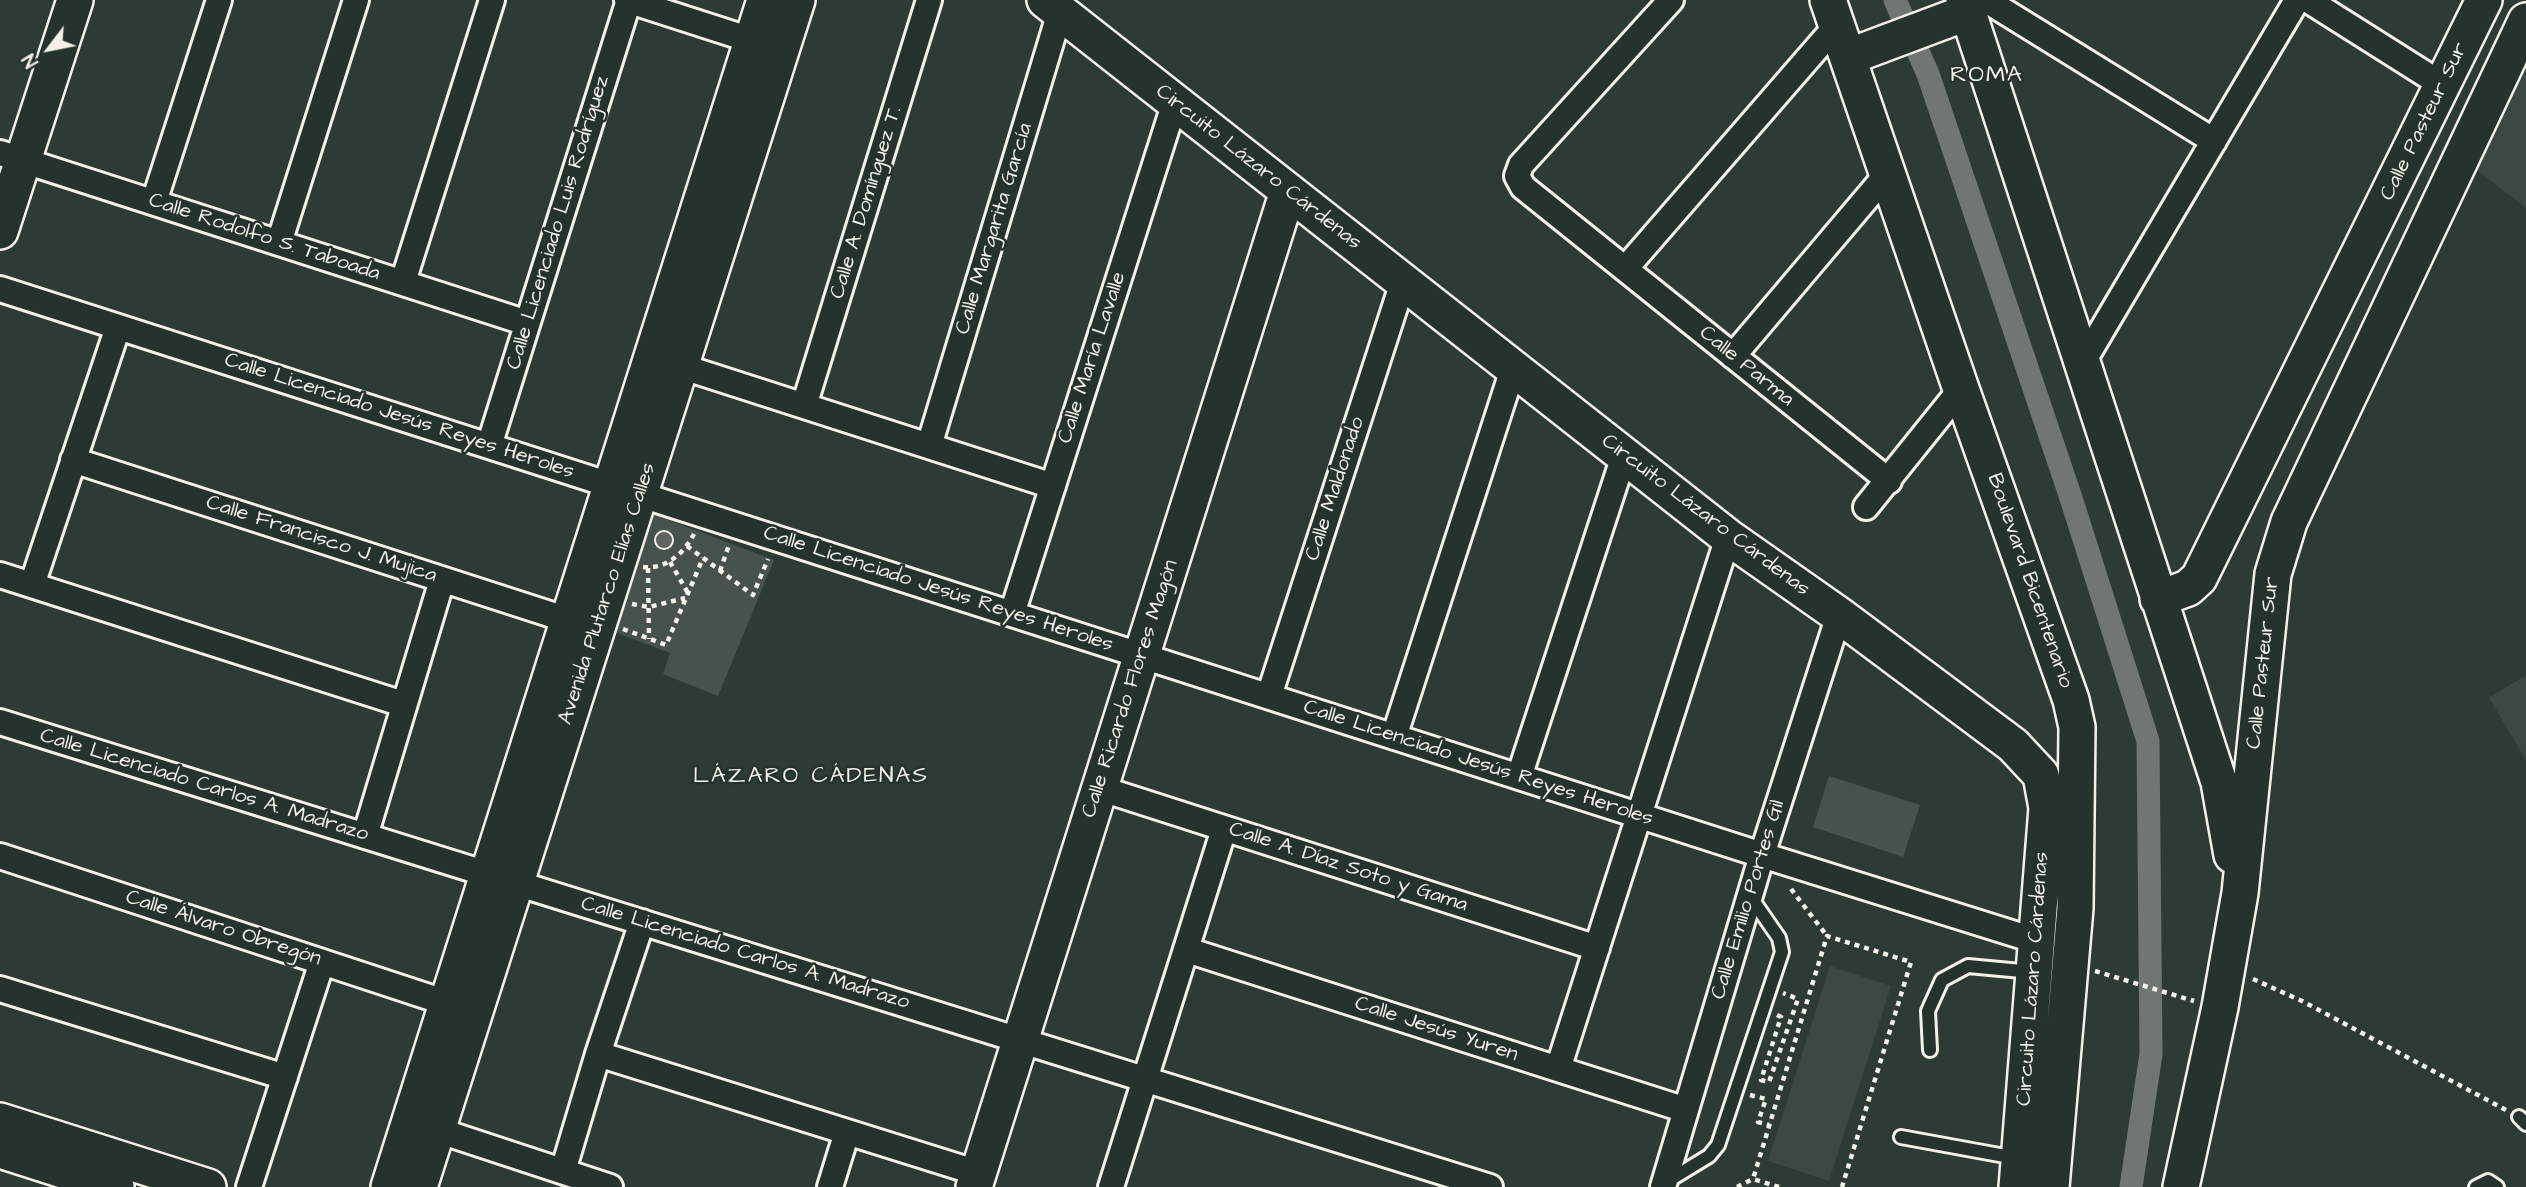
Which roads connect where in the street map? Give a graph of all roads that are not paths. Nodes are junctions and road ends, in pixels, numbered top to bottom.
1 (75, 0) edge
2 (219, 0) edge
3 (356, 0) edge
4 (492, 0) edge
5 (628, 0) edge
6 (765, 0) edge
7 (797, 0) edge
8 (929, 0) edge
9 (1671, 0) edge
10 (2297, 0) edge
11 (2308, 0) edge
12 (2484, 0) edge
13 (1973, 4) edge
14 (1052, 6) edge
15 (2526, 21) edge
16 (1838, 27) edge
17 (751, 40) junction
18 (2444, 86) junction
19 (1175, 102) junction
20 (2214, 141) junction
21 (11, 157) edge
22 (1888, 173) junction
23 (1288, 191) junction
24 (154, 202) junction
25 (0, 231) edge
26 (279, 243) junction
27 (1625, 269) junction
28 (403, 282) junction
29 (1403, 282) junction
30 (0, 289) edge
31 (527, 323) junction
32 (118, 327) junction
33 (1733, 356) junction
34 (2083, 362) junction
35 (680, 366) junction
36 (1513, 369) junction
37 (1961, 389) junction
38 (804, 406) junction
39 (489, 446) junction
40 (929, 446) junction
41 (1624, 456) junction
42 (74, 460) junction
43 (1889, 481) junction
44 (1053, 486) junction
45 (625, 490) junction
46 (1866, 507) dead end
47 (1728, 537) junction
48 (0, 575) edge
49 (442, 580) junction
50 (32, 585) junction
51 (2158, 599) junction
52 (591, 613) junction
53 (1012, 614) junction
54 (1839, 615) junction
55 (1141, 655) junction
56 (1269, 696) junction
57 (403, 705) junction
58 (0, 722) edge
59 (1394, 737) junction
60 (1519, 777) junction
61 (1099, 788) junction
62 (1639, 816) junction
63 (1224, 829) junction
64 (365, 836) junction
65 (1762, 855) junction
66 (0, 856) edge
67 (502, 878) junction
68 (2239, 893) junction
69 (1750, 896) junction
70 (642, 922) junction
71 (1597, 948) junction
72 (1187, 950) junction
73 (322, 962) junction
74 (2050, 969) junction
75 (0, 989) edge
76 (447, 1003) junction
77 (1020, 1040) junction
78 (1930, 1050) dead end
79 (598, 1054) junction
80 (1559, 1069) junction
81 (285, 1077) junction
82 (1146, 1080) junction
83 (1686, 1110) junction
84 (0, 1121) edge
85 (437, 1130) junction
86 (847, 1132) junction
87 (1901, 1137) dead end
88 (0, 1150) edge
89 (563, 1171) junction
90 (2018, 1173) edge
91 (976, 1180) edge
92 (1664, 1185) edge
93 (116, 1187) edge
94 (208, 1187) edge
95 (249, 1187) edge
96 (388, 1187) edge
97 (418, 1187) edge
98 (610, 1187) edge
99 (830, 1187) edge
100 (1111, 1187) edge
101 (1490, 1187) edge
102 (2051, 1187) edge
103 (2181, 1187) edge
104 (2476, 1187) edge
105 (2497, 1187) edge

1 - 21 street
2 - 24 street
3 - 26 street
4 - 28 street
5 - 17 street
5 - 31 street, Calle Licenciado Luis Rodríguez
6 - 17 street, Avenida Plutarco Elías Calles
7 - 35 street, Avenida Plutarco Elías Calles
8 - 38 street, Calle A. Domínguez T.
9 - 27 street, Calle Parma
10 - 20 street
11 - 18 street
12 - 18 street, Calle Pasteur Sur
13 - 16 street
13 - 20 street
13 - 34 street
14 - 19 street, Circuito Lázaro Cárdenas
14 - 40 street, Calle Margarita García
15 - 68 street, Calle Pasteur Sur
16 - 22 street, Boulevard Bicentenario
16 - 27 street
17 - 45 street, Avenida Plutarco Elías Calles
18 - 51 street, Calle Pasteur Sur
19 - 23 street, Circuito Lázaro Cárdenas
19 - 44 street, Calle María Lavalle
20 - 34 street
21 - 24 street, Calle Rodolfo S. Taboada
21 - 25 street
22 - 33 street
22 - 37 street, Boulevard Bicentenario
23 - 29 street, Circuito Lázaro Cárdenas
23 - 55 street, Calle Ricardo Flores Magón
24 - 26 street, Calle Rodolfo S. Taboada
26 - 28 street, Calle Rodolfo S. Taboada
27 - 33 street, Calle Parma
28 - 31 street, Calle Rodolfo S. Taboada
29 - 36 street, Circuito Lázaro Cárdenas
29 - 56 street, Calle Maldonado
30 - 32 street, Calle Licenciado Jesús Reyes Heroles
31 - 39 street, Calle Licenciado Luis Rodríguez
32 - 39 street, Calle Licenciado Jesús Reyes Heroles
32 - 42 street
33 - 43 street, Calle Parma
34 - 51 street
35 - 38 street
35 - 45 street, Avenida Plutarco Elías Calles
36 - 41 street, Circuito Lázaro Cárdenas
36 - 59 street
37 - 43 street
37 - 74 street, Boulevard Bicentenario
38 - 40 street
39 - 45 street, Calle Licenciado Jesús Reyes Heroles
40 - 44 street
41 - 47 street, Circuito Lázaro Cárdenas
41 - 60 street
42 - 49 street, Calle Francisco J. Mujica
42 - 50 street
43 - 46 street
44 - 53 street, Calle María Lavalle
45 - 52 street, Avenida Plutarco Elías Calles
45 - 52 street, Avenida Plutarco Elías Calles
45 - 53 street, Calle Licenciado Jesús Reyes Heroles
47 - 54 street, Circuito Lázaro Cárdenas
47 - 62 street
48 - 50 street
49 - 52 street, Calle Francisco J. Mujica
49 - 57 street
50 - 57 street
51 - 68 street
52 - 67 street, Avenida Plutarco Elías Calles
53 - 55 street, Calle Licenciado Jesús Reyes Heroles
54 - 65 street, Calle Emilio Portes Gil
54 - 74 street, Circuito Lázaro Cárdenas
55 - 56 street, Calle Licenciado Jesús Reyes Heroles
55 - 61 street, Calle Ricardo Flores Magón
56 - 59 street, Calle Licenciado Jesús Reyes Heroles
57 - 64 street
58 - 64 street, Calle Licenciado Carlos A. Madrazo
59 - 60 street, Calle Licenciado Jesús Reyes Heroles
60 - 62 street, Calle Licenciado Jesús Reyes Heroles
61 - 63 street, Calle A. Díaz Soto y Gama
61 - 77 street, Calle Ricardo Flores Magón
62 - 65 street, Calle Licenciado Jesús Reyes Heroles
62 - 71 street
63 - 71 street, Calle A. Díaz Soto y Gama
63 - 72 street
64 - 67 street, Calle Licenciado Carlos A. Madrazo
65 - 69 street, Calle Emilio Portes Gil
65 - 74 street, Calle Licenciado Jesús Reyes Heroles
66 - 73 street, Calle Álvaro Obregón
67 - 70 street, Calle Licenciado Carlos A. Madrazo
67 - 76 street, Avenida Plutarco Elías Calles
67 - 85 street, Avenida Plutarco Elías Calles
68 - 103 street, Calle Pasteur Sur
69 - 83 street, Calle Emilio Portes Gil
69 - 92 lane
70 - 77 street, Calle Licenciado Carlos A. Madrazo
70 - 79 street
71 - 80 street
72 - 80 street, Calle Jesús Yuren
72 - 82 street
73 - 76 street, Calle Álvaro Obregón
73 - 81 street
74 - 78 lane
74 - 90 street, Circuito Lázaro Cárdenas
74 - 102 street, Boulevard Bicentenario
75 - 81 street
76 - 96 street, Avenida Plutarco Elías Calles
77 - 82 street, Calle Licenciado Carlos A. Madrazo
77 - 91 street, Calle Ricardo Flores Magón
79 - 86 street
79 - 89 street
80 - 83 street, Calle Jesús Yuren
81 - 95 street
82 - 100 street
82 - 101 street, Calle Licenciado Carlos A. Madrazo
83 - 92 street, Calle Emilio Portes Gil
84 - 94 street
85 - 89 street
85 - 97 street, Avenida Plutarco Elías Calles
86 - 91 street
86 - 99 street
87 - 90 lane
88 - 93 street
89 - 98 street
104 - 105 lane

